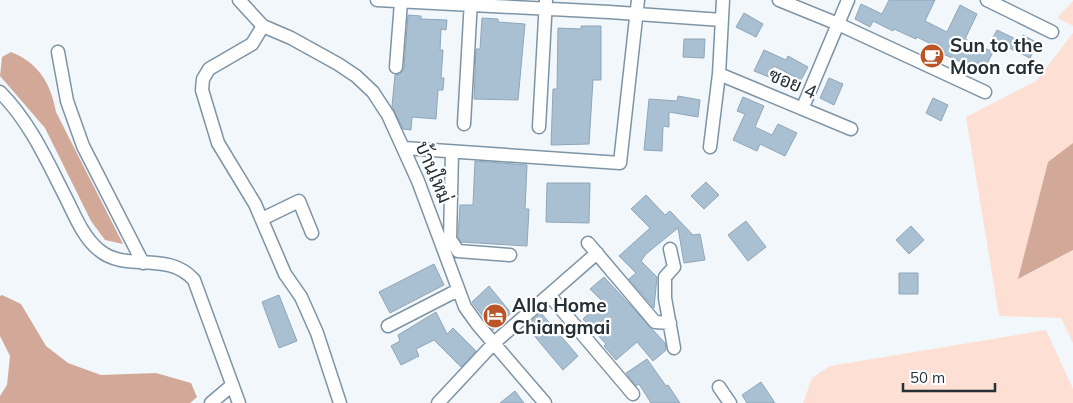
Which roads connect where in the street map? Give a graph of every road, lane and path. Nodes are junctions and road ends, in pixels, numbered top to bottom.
1 (239, 0) edge
2 (377, 0) edge
3 (638, 0) edge
4 (723, 0) edge
5 (779, 0) edge
6 (848, 0) edge
7 (987, 0) edge
8 (401, 2) junction
9 (471, 3) edge
10 (546, 4) edge
11 (637, 13) junction
12 (722, 20) junction
13 (838, 24) junction
14 (263, 26) junction
15 (1052, 32) dead end
16 (58, 52) dead end
17 (396, 67) dead end
18 (720, 74) junction
19 (0, 92) edge
20 (985, 92) dead end
21 (803, 107) junction
22 (464, 124) dead end
23 (539, 127) dead end
24 (851, 129) dead end
25 (710, 146) dead end
26 (404, 148) junction
27 (452, 152) junction
28 (262, 220) junction
29 (312, 233) dead end
30 (588, 243) dead end
31 (670, 249) dead end
32 (597, 254) junction
33 (510, 255) dead end
34 (143, 263) junction
35 (458, 290) junction
36 (550, 296) junction
37 (670, 323) junction
38 (388, 326) dead end
39 (494, 343) junction
40 (674, 348) dead end
41 (231, 386) junction
42 (719, 387) dead end
43 (633, 394) dead end
44 (211, 403) edge
45 (239, 403) edge
46 (340, 403) edge
47 (438, 403) edge
48 (545, 403) edge
49 (730, 403) edge

1 - 14 street, บ้านใหม่
2 - 8 street
3 - 11 street
4 - 12 street
5 - 13 street
6 - 13 street
7 - 15 street
8 - 9 street
8 - 17 street
9 - 10 street
9 - 22 street
10 - 11 street
10 - 23 street
11 - 12 street
11 - 27 street
12 - 18 street
13 - 20 street
13 - 21 street
14 - 26 street, บ้านใหม่
14 - 28 street
16 - 34 street
18 - 21 street, ซอย 4
18 - 25 street
19 - 34 street
21 - 24 street, ซอย 4
26 - 27 street
26 - 35 street, บ้านใหม่
27 - 33 street
28 - 29 street
28 - 46 street
30 - 32 street
31 - 37 street
32 - 36 street
32 - 37 street
34 - 41 street
35 - 38 street
35 - 39 street, บ้านใหม่
36 - 39 street
36 - 43 street
37 - 40 street
39 - 47 street
39 - 48 street, บ้านใหม่
41 - 44 street
41 - 45 street
42 - 49 street

